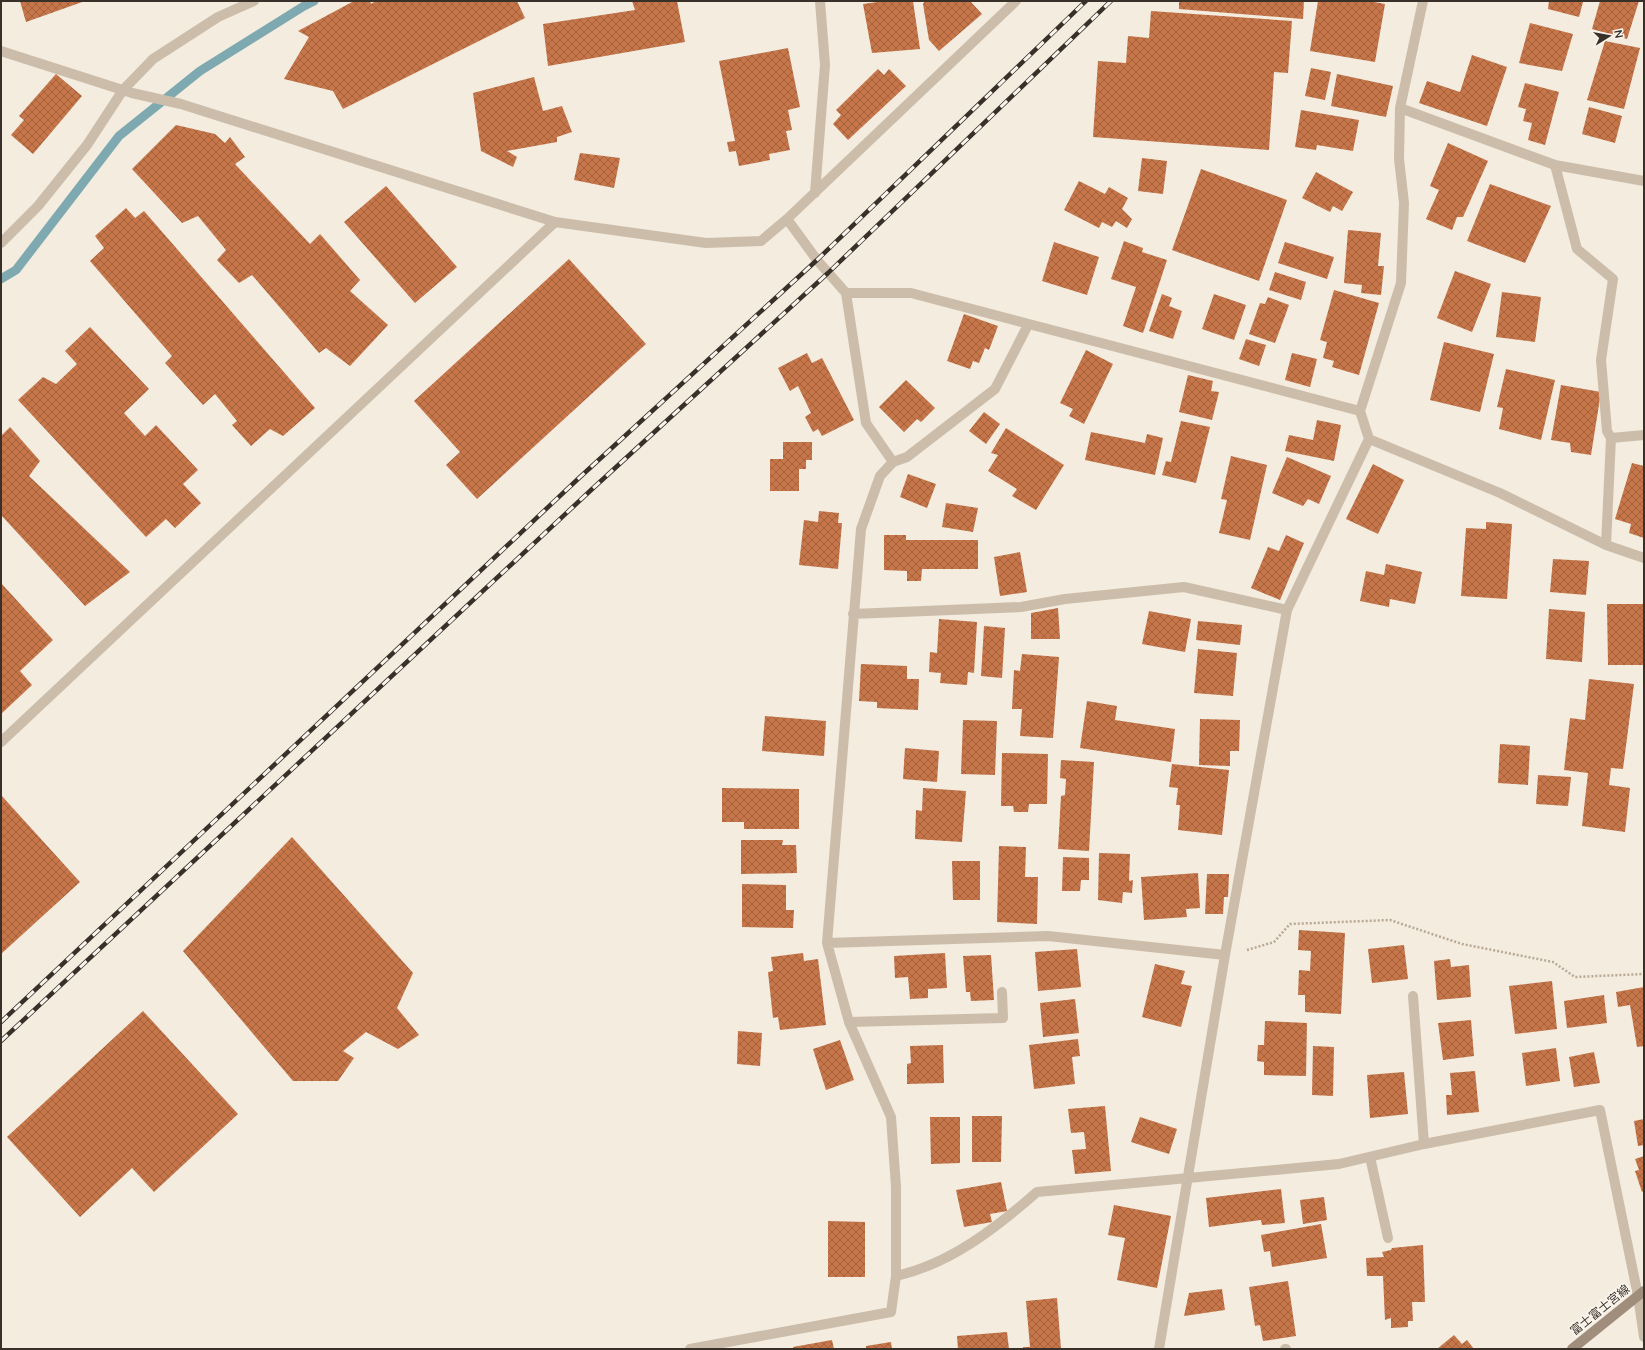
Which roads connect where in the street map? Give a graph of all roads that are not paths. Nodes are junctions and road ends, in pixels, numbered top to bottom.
1 (254, 1) edge
2 (820, 1) edge
3 (1016, 1) edge
4 (1423, 1) edge
5 (1, 51) edge
6 (127, 92) junction
7 (1400, 108) junction
8 (1555, 165) junction
9 (1644, 181) edge
10 (815, 193) junction
11 (787, 220) junction
12 (555, 222) junction
13 (1, 243) edge
14 (846, 293) junction
15 (1028, 325) junction
16 (1360, 411) junction
17 (1644, 435) edge
18 (1611, 438) junction
19 (1369, 439) junction
20 (892, 462) junction
21 (1606, 545) junction
22 (1644, 558) edge
23 (1287, 610) junction
24 (853, 614) junction
25 (1, 742) edge
26 (827, 943) junction
27 (1225, 956) junction
28 (1002, 992) dead end
29 (1413, 996) dead end
30 (849, 1022) junction
31 (1424, 1144) junction
32 (1370, 1156) junction
33 (1187, 1178) junction
34 (1388, 1238) dead end
35 (896, 1276) junction
36 (1641, 1293) edge
37 (1644, 1337) edge
38 (690, 1349) edge
39 (1159, 1349) edge
40 (1572, 1349) edge

1 - 6 street
2 - 10 street
3 - 10 street
4 - 7 street
5 - 6 street
6 - 12 street
6 - 13 street
7 - 8 street
7 - 16 street
8 - 9 street
8 - 18 street
10 - 11 street
11 - 12 street
11 - 14 street
12 - 25 street
14 - 15 street
14 - 20 street
15 - 16 street
15 - 20 street
16 - 19 street
17 - 18 street
18 - 21 street
19 - 21 street
19 - 23 street
20 - 24 street
21 - 22 street
23 - 24 street
23 - 27 street
24 - 26 street
26 - 27 street
26 - 30 street
27 - 33 street
28 - 30 street
29 - 31 street
30 - 35 street
31 - 32 street
31 - 36 street
32 - 33 street
32 - 34 street
33 - 35 street
33 - 39 street
35 - 38 street
36 - 37 street
36 - 40 main road, 富士富士宮線

